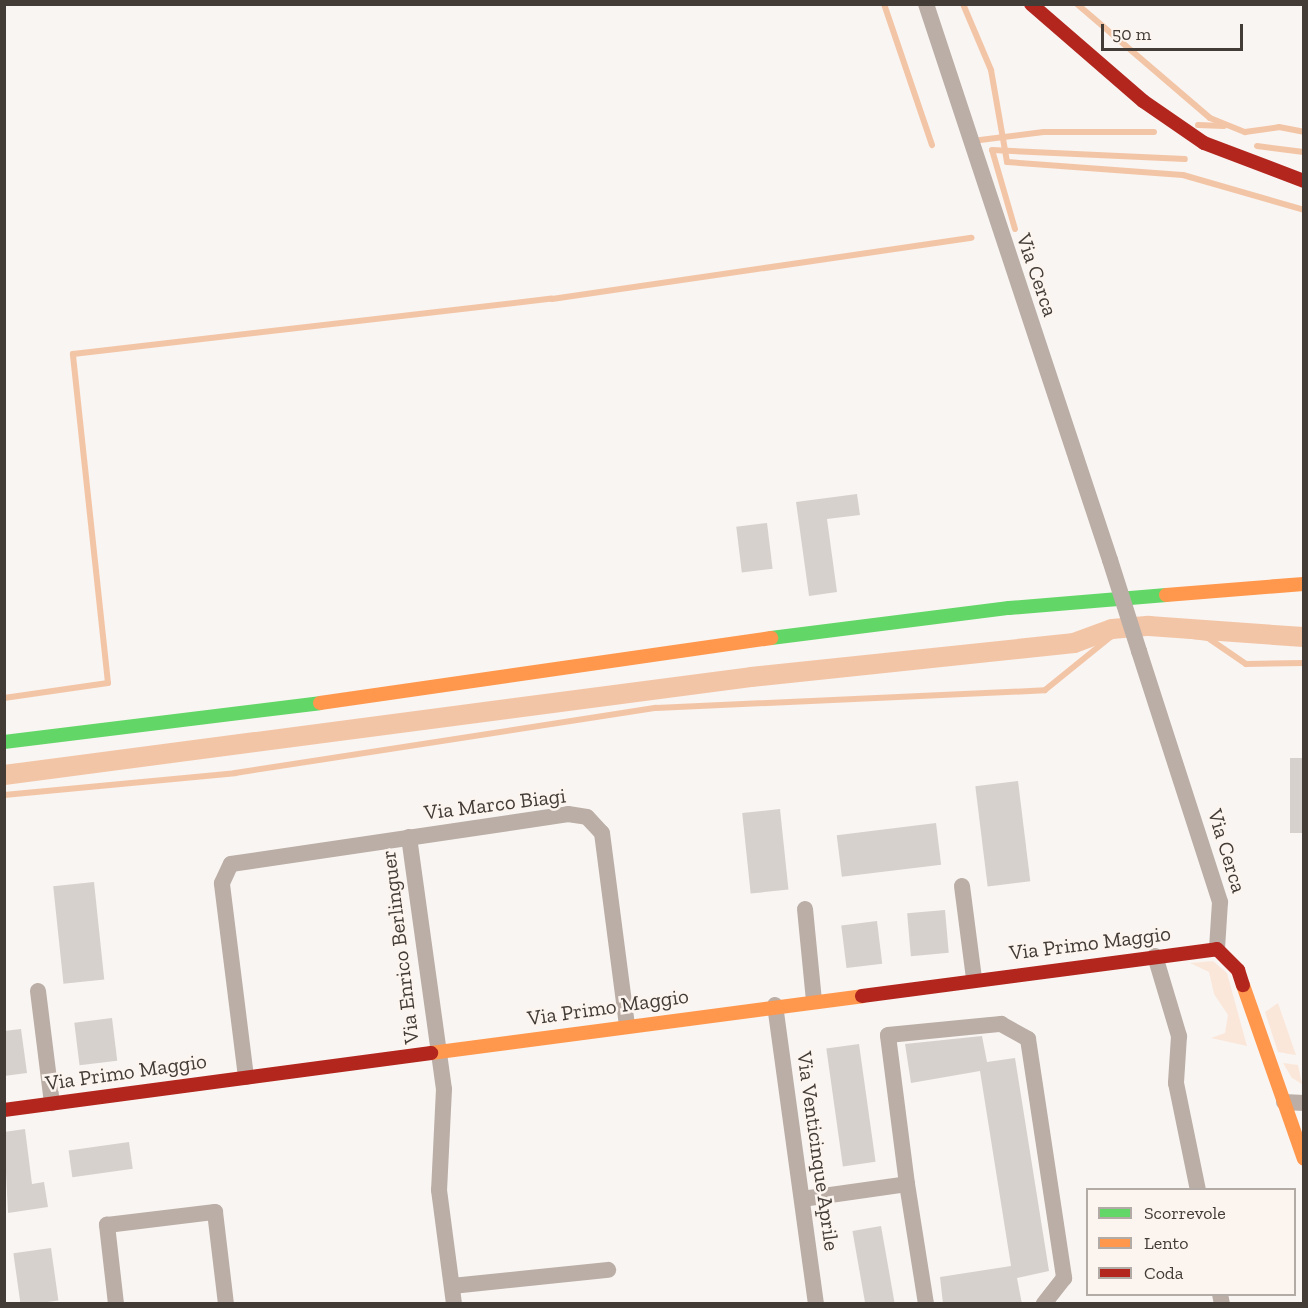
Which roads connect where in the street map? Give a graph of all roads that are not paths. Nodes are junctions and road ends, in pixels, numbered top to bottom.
1 (926, 4) edge
2 (1031, 4) edge
3 (1304, 181) edge
4 (1304, 584) edge
5 (4, 742) edge
6 (409, 837) junction
7 (962, 886) dead end
8 (806, 909) dead end
9 (1217, 949) junction
10 (1155, 956) junction
11 (974, 979) junction
12 (38, 991) dead end
13 (814, 1000) junction
14 (775, 1005) junction
15 (627, 1025) junction
16 (435, 1052) junction
17 (246, 1077) junction
18 (1284, 1102) junction
19 (52, 1103) junction
20 (1304, 1103) edge
21 (4, 1110) edge
22 (1304, 1159) edge
23 (907, 1184) junction
24 (1198, 1188) edge
25 (802, 1199) junction
26 (608, 1270) dead end
27 (452, 1286) junction
28 (116, 1304) edge
29 (226, 1304) edge
30 (454, 1304) edge
31 (816, 1304) edge
32 (926, 1304) edge
33 (1044, 1304) edge

1 - 9 street, Via Cerca, bridge
2 - 3 main road
4 - 5 main road
6 - 15 street, Via Marco Biagi
6 - 16 street, Via Enrico Berlinguer
6 - 17 street, Via Marco Biagi
7 - 11 street
8 - 13 street
9 - 10 main road, Via Primo Maggio
9 - 18 main road
10 - 11 main road, Via Primo Maggio
10 - 24 street
11 - 13 main road, Via Primo Maggio
12 - 19 street
13 - 14 main road, Via Primo Maggio
14 - 15 main road, Via Primo Maggio
14 - 25 street, Via Venticinque Aprile
15 - 16 main road, Via Primo Maggio
16 - 17 main road, Via Primo Maggio
16 - 27 street, Via Enrico Berlinguer
17 - 19 main road, Via Primo Maggio
18 - 20 street
18 - 22 main road
19 - 21 main road, Via Primo Maggio
23 - 25 street
23 - 32 street
23 - 33 street
25 - 31 street, Via Venticinque Aprile
26 - 27 street
27 - 30 street, Via Enrico Berlinguer
28 - 29 street

